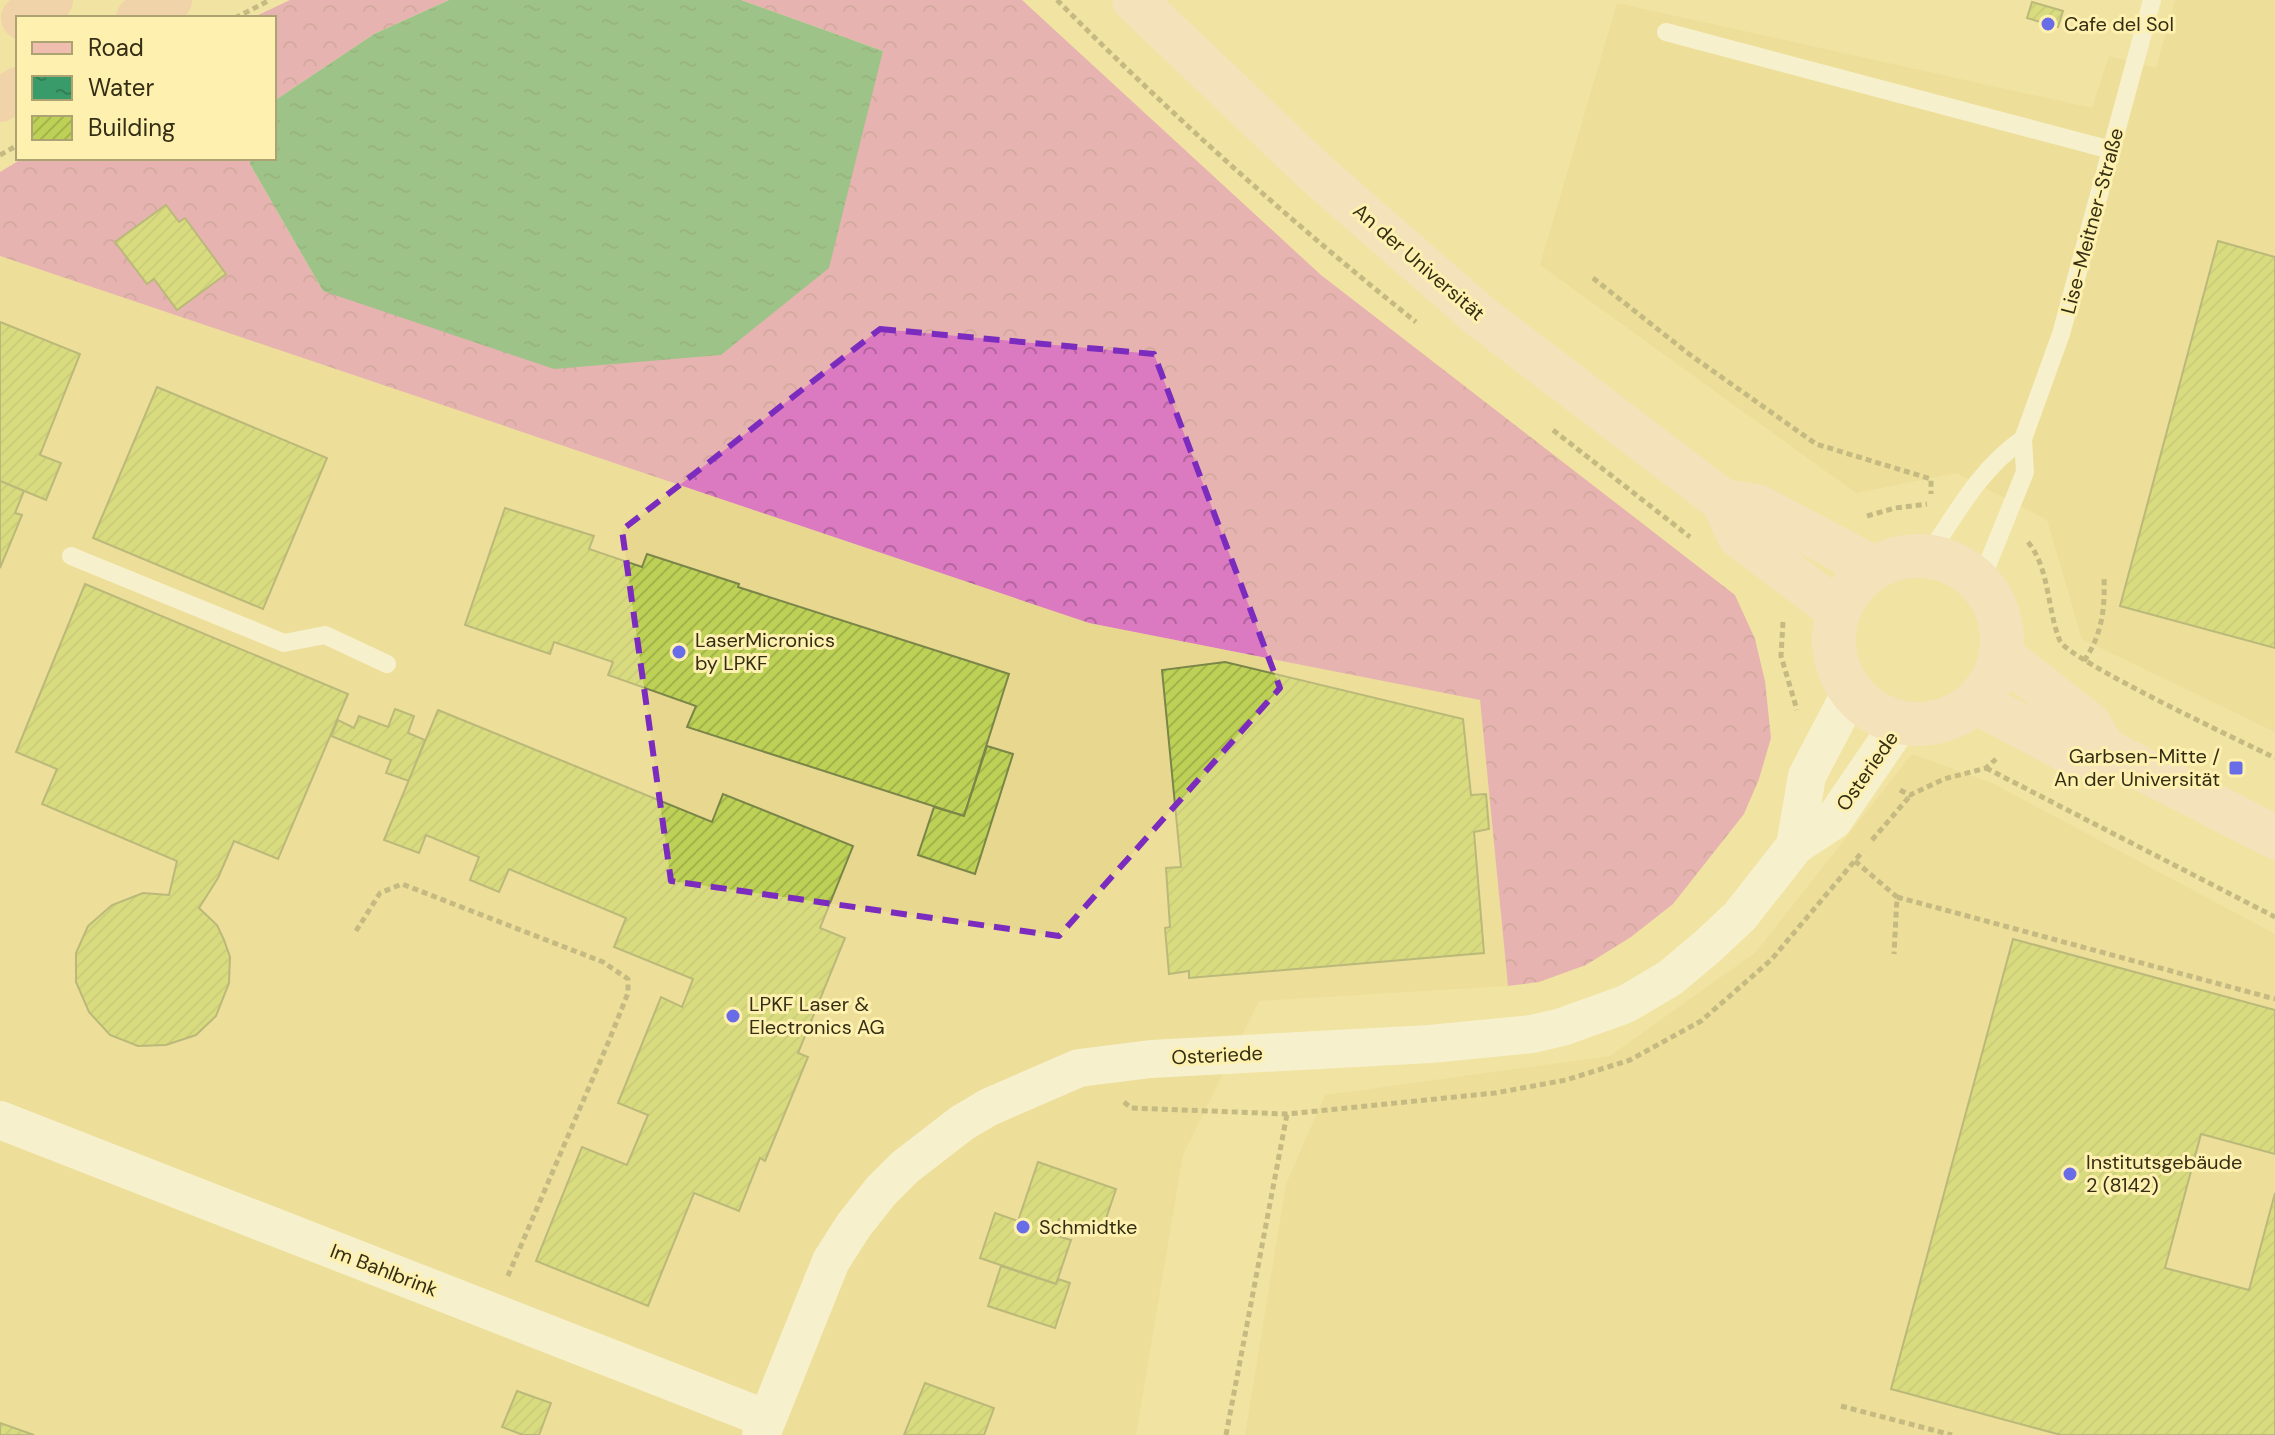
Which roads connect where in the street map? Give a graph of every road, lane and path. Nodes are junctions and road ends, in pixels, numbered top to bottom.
1 (51, 0) edge
2 (170, 0) edge
3 (270, 0) edge
4 (1134, 0) edge
5 (2152, 0) edge
6 (26, 16) edge
7 (142, 16) edge
8 (239, 16) edge
9 (1666, 32) dead end
10 (2111, 150) junction
11 (1593, 278) dead end
12 (2023, 439) junction
13 (1723, 501) junction
14 (1931, 503) dead end
15 (2030, 544) dead end
16 (1929, 554) junction
17 (71, 556) dead end
18 (1874, 568) junction
19 (2104, 575) dead end
20 (1980, 583) junction
21 (1839, 611) junction
22 (2001, 655) junction
23 (2084, 661) junction
24 (387, 664) dead end
25 (1851, 692) junction
26 (1976, 702) junction
27 (1900, 723) junction
28 (2105, 750) junction
29 (2275, 758) edge
30 (1865, 773) junction
31 (2275, 837) edge
32 (1795, 846) junction
33 (1855, 861) dead end
34 (1897, 897) junction
35 (2275, 917) edge
36 (356, 931) dead end
37 (1894, 954) dead end
38 (2275, 999) edge
39 (1079, 1068) junction
40 (1566, 1080) dead end
41 (1287, 1114) junction
42 (0, 1120) edge
43 (492, 1312) junction
44 (1841, 1406) dead end
45 (764, 1427) edge
46 (1226, 1435) edge
47 (1952, 1435) edge

1 - 6 main road
2 - 7 main road
3 - 8 path
4 - 13 street, An der Universität
5 - 10 lane, Lise-Meitner-Straße
9 - 10 lane
10 - 12 lane, Lise-Meitner-Straße
11 - 14 path
12 - 16 lane
12 - 20 lane
13 - 18 street, An der Universität
13 - 21 street, An der Universität
15 - 23 path
16 - 18 street
16 - 20 street
17 - 24 lane
18 - 21 street
19 - 23 path
20 - 22 street
21 - 25 street
22 - 26 street
22 - 28 street
23 - 29 path
25 - 27 street
25 - 32 street, Osteriede
26 - 27 street
26 - 28 street
27 - 30 street, Osteriede
28 - 31 street
30 - 32 street, Osteriede
30 - 35 path
32 - 39 street, Osteriede
33 - 34 path
34 - 37 path
34 - 38 path
36 - 43 path
39 - 41 path
39 - 45 street, Osteriede
40 - 41 path
41 - 46 path
42 - 43 street, Im Bahlbrink
43 - 45 street, Im Bahlbrink
44 - 47 path

